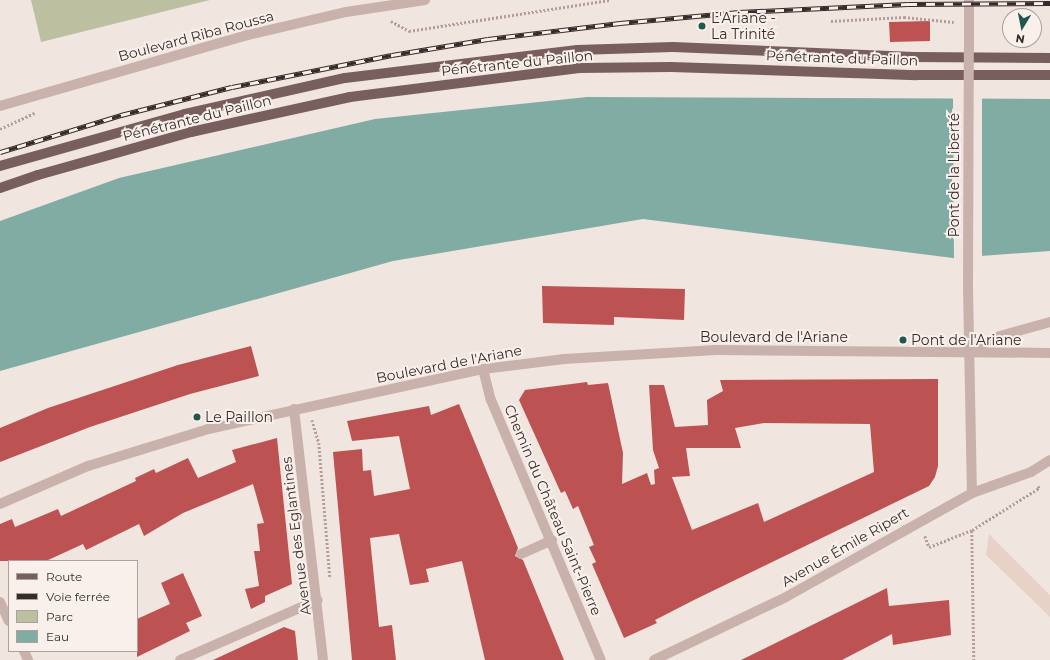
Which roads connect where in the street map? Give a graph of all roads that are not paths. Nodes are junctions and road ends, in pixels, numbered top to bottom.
1 (425, 0) edge
2 (969, 0) edge
3 (1050, 58) edge
4 (1050, 75) edge
5 (0, 106) edge
6 (0, 166) edge
7 (0, 188) edge
8 (1050, 322) edge
9 (969, 351) junction
10 (1050, 353) edge
11 (483, 369) junction
12 (294, 409) junction
13 (1050, 460) edge
14 (972, 493) junction
15 (0, 504) edge
16 (552, 540) junction
17 (521, 554) dead end
18 (318, 600) junction
19 (0, 602) edge
20 (8, 619) edge
21 (180, 660) edge
22 (323, 660) edge
23 (601, 660) edge
24 (654, 660) edge

1 - 5 street, Boulevard Riba Roussa
2 - 9 street, Pont de la Liberté, bridge
3 - 6 main road, Pénétrante du Paillon
4 - 7 main road, Pénétrante du Paillon
8 - 9 street, Boulevard de l'Ariane
9 - 10 street, Boulevard de l'Ariane
9 - 11 street, Boulevard de l'Ariane
9 - 14 street, Pont de la Liberté
11 - 12 street, Boulevard de l'Ariane
11 - 16 street, Chemin du Château Saint-Pierre
12 - 15 street, Boulevard de l'Ariane
12 - 18 street, Avenue des Eglantines
13 - 14 street, Avenue Émile Ripert
14 - 24 street, Avenue Émile Ripert
16 - 17 street
16 - 23 street, Chemin du Château Saint-Pierre
18 - 21 street
18 - 22 street, Avenue des Eglantines
19 - 20 street

